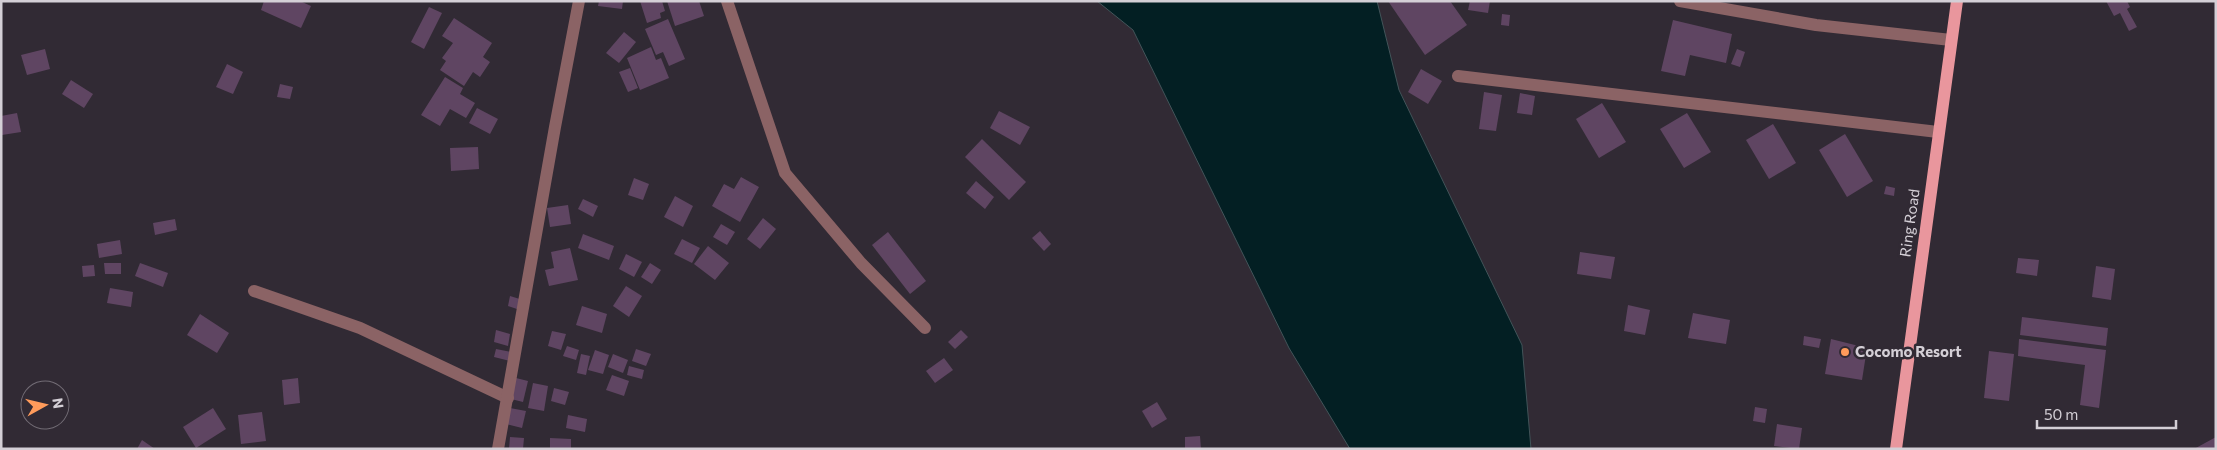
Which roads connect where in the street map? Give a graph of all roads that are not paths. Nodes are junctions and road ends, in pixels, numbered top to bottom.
1 (579, 1) edge
2 (727, 1) edge
3 (1680, 1) edge
4 (1957, 1) edge
5 (1951, 40) junction
6 (1458, 76) dead end
7 (1938, 132) junction
8 (254, 291) dead end
9 (925, 328) dead end
10 (508, 398) junction
11 (498, 449) edge
12 (1896, 449) edge

1 - 10 street
2 - 9 street
3 - 5 street
4 - 5 main road, Ring Road
5 - 7 main road, Ring Road
6 - 7 street
7 - 12 main road, Ring Road
8 - 10 street
10 - 11 street

